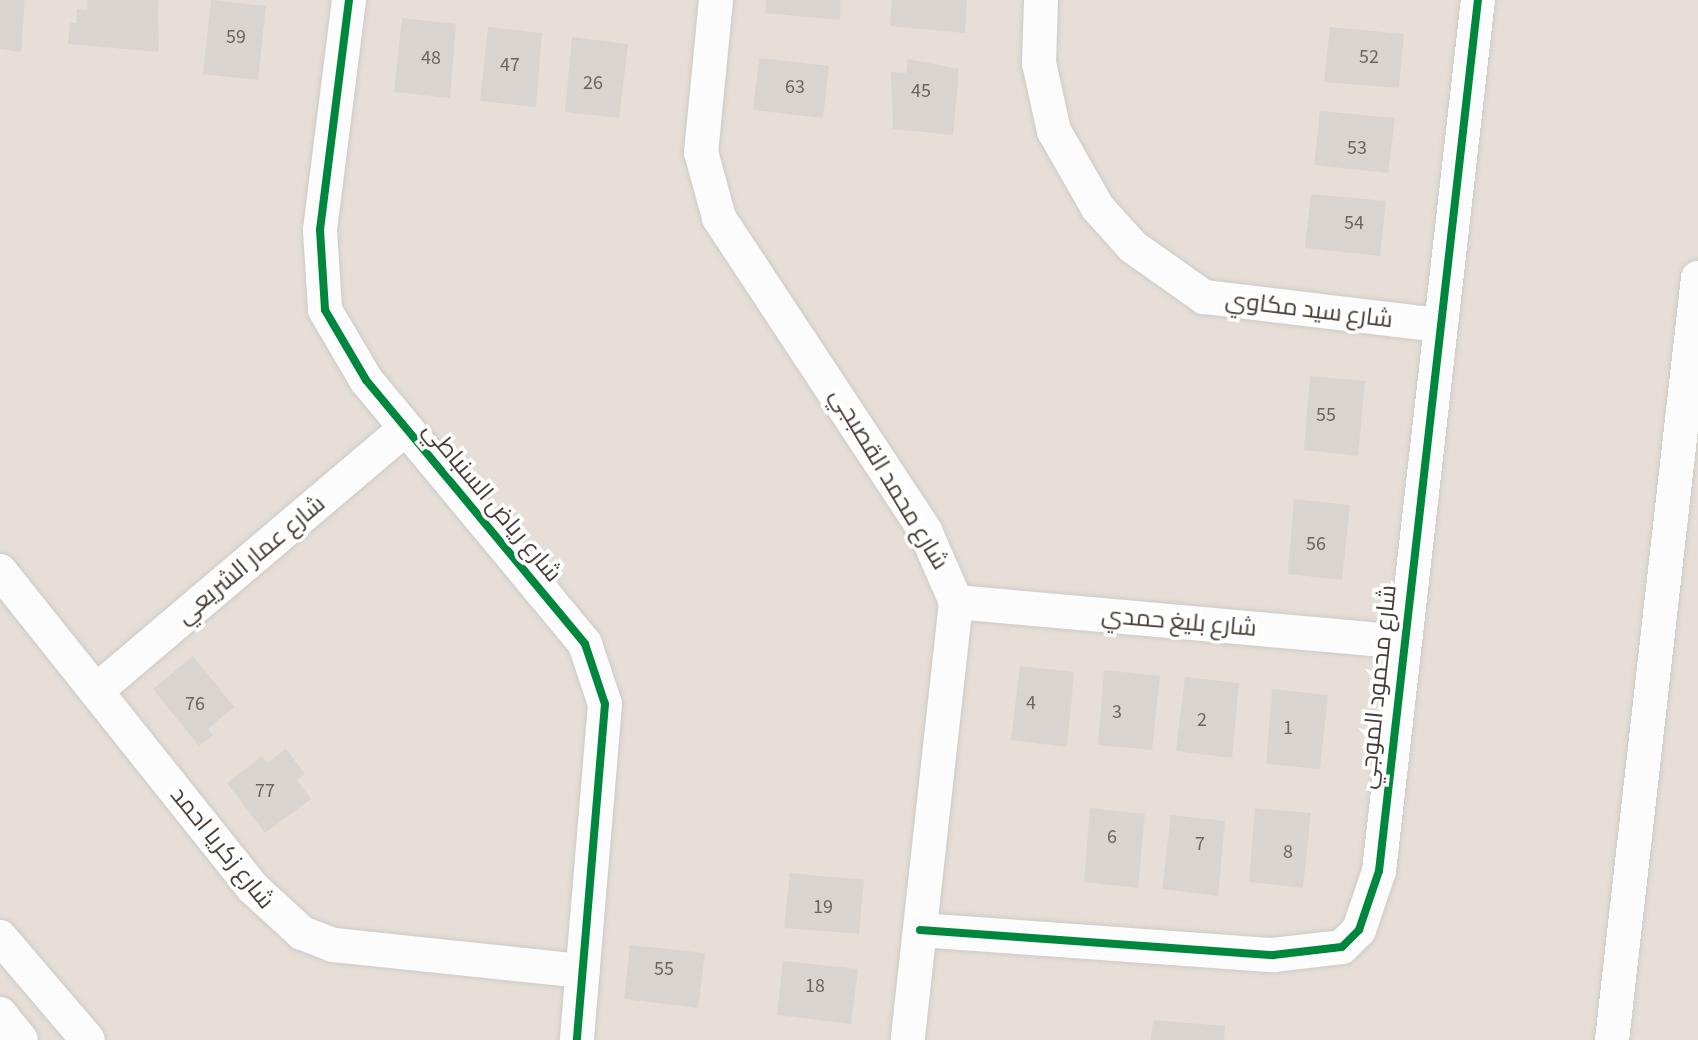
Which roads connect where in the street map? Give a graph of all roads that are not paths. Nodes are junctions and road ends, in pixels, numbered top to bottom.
1 (349, 0) edge
2 (716, 0) edge
3 (1041, 0) edge
4 (1478, 0) edge
5 (1698, 278) edge
6 (1439, 325) junction
7 (405, 429) junction
8 (0, 571) edge
9 (956, 602) junction
10 (1403, 642) junction
11 (96, 691) junction
12 (920, 930) junction
13 (0, 937) edge
14 (583, 971) junction
15 (0, 1014) edge
16 (21, 1040) edge
17 (88, 1040) edge
18 (577, 1040) edge
19 (908, 1040) edge
20 (1612, 1040) edge

1 - 7 street, شارع رياض السنباطي
2 - 9 street, شارع محمد القصبجي
3 - 6 street, شارع سيد مكاوي
4 - 6 street, شارع محمود الموجي
5 - 20 street
6 - 10 street, شارع محمود الموجي
7 - 11 street, شارع عمار الشريعي
7 - 14 street, شارع رياض السنباطي
8 - 11 street, شارع زكريا احمد
9 - 10 street, شارع بليغ حمدي
9 - 12 street, شارع محمد القصبجي
10 - 12 street, شارع محمود الموجي
11 - 14 street, شارع زكريا احمد
12 - 19 street, شارع محمد القصبجي
13 - 17 street
14 - 18 street, شارع رياض السنباطي
15 - 16 street

